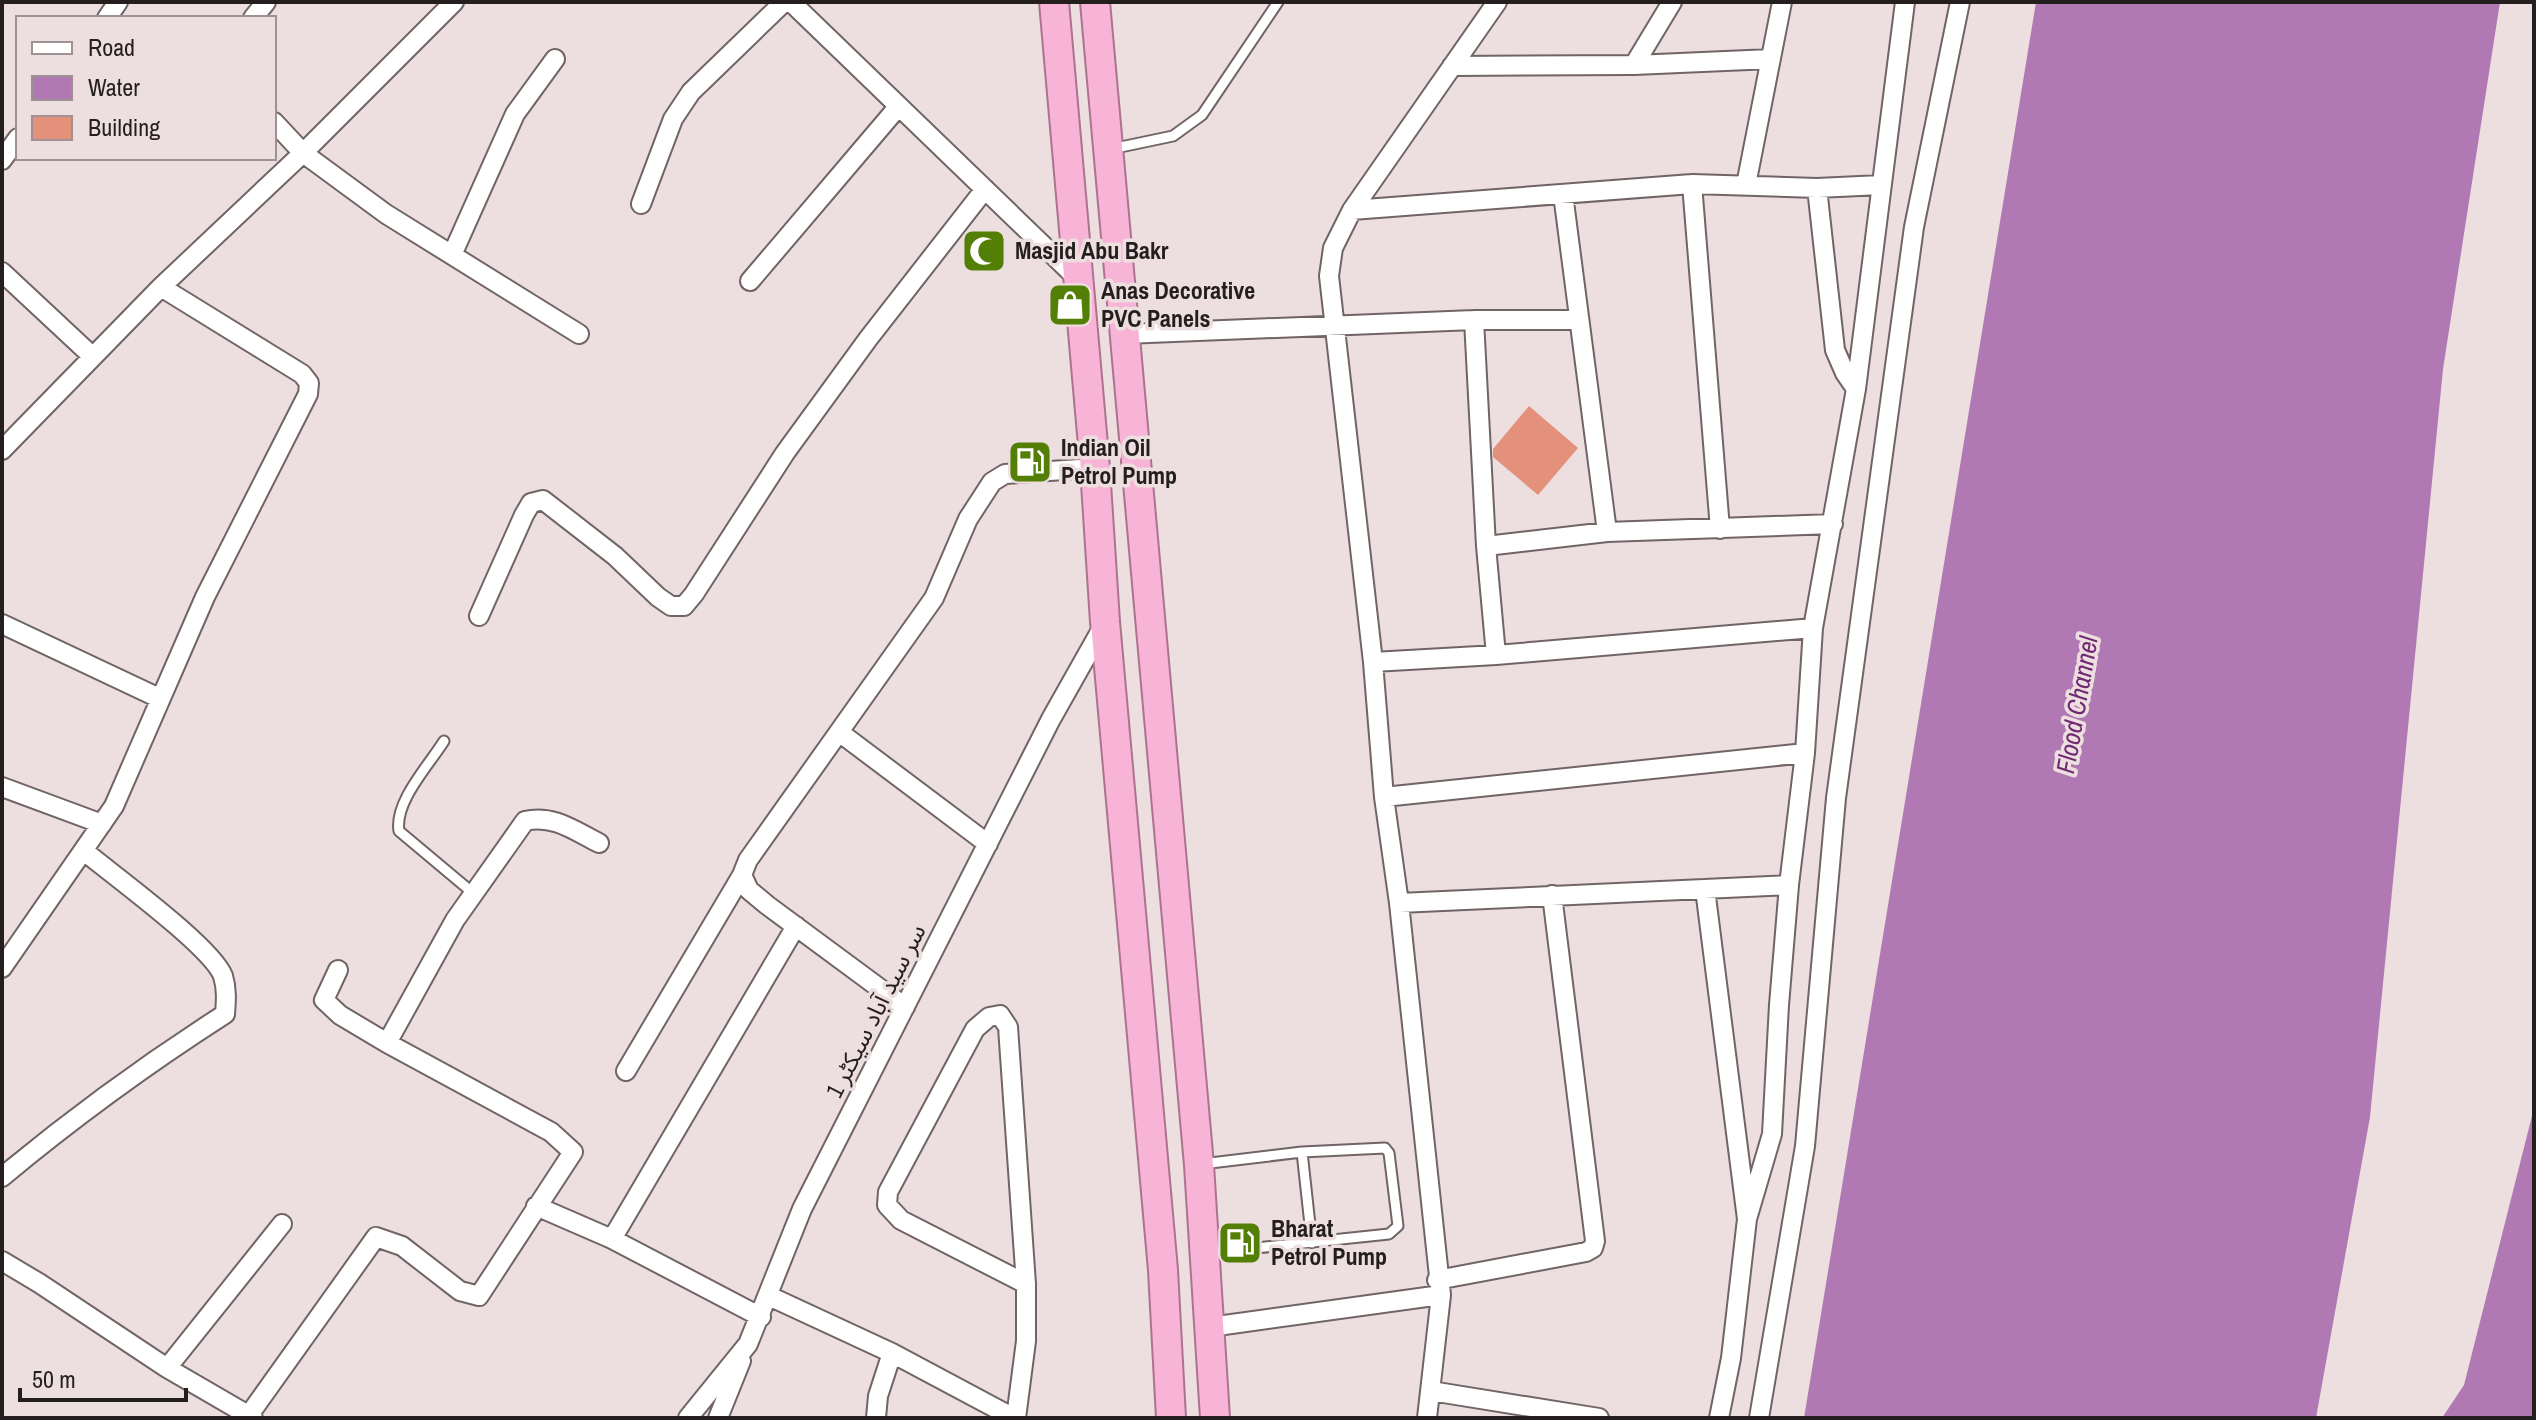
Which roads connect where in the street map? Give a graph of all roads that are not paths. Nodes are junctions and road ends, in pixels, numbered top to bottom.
1 (454, 2) edge
2 (784, 2) edge
3 (791, 2) edge
4 (1054, 2) edge
5 (1095, 2) edge
6 (1278, 2) edge
7 (1497, 2) edge
8 (1672, 2) edge
9 (1782, 2) edge
10 (1905, 2) edge
11 (1960, 2) edge
12 (555, 59) dead end
13 (1771, 59) junction
14 (1634, 65) junction
15 (1452, 66) junction
16 (898, 107) junction
17 (276, 124) edge
18 (16, 141) edge
19 (1108, 150) junction
20 (303, 153) junction
21 (2, 160) edge
22 (1692, 184) junction
23 (1746, 185) junction
24 (1881, 185) junction
25 (1817, 188) junction
26 (985, 189) junction
27 (1563, 194) junction
28 (641, 204) dead end
29 (1352, 210) junction
30 (452, 255) junction
31 (2, 272) edge
32 (1079, 280) junction
33 (750, 281) dead end
34 (161, 287) junction
35 (1474, 320) junction
36 (1579, 320) junction
37 (1334, 325) junction
38 (579, 334) dead end
39 (1125, 334) junction
40 (92, 356) junction
41 (1856, 389) junction
42 (2, 450) edge
43 (1095, 468) junction
44 (1833, 524) junction
45 (1720, 529) junction
46 (1607, 532) junction
47 (1486, 546) junction
48 (479, 616) dead end
49 (1105, 622) junction
50 (2, 624) edge
51 (1813, 628) junction
52 (1496, 655) junction
53 (1373, 662) junction
54 (159, 698) junction
55 (839, 732) junction
56 (444, 741) dead end
57 (1805, 753) junction
58 (2, 787) edge
59 (1384, 797) junction
60 (102, 824) junction
61 (599, 843) dead end
62 (988, 844) junction
63 (84, 851) junction
64 (742, 875) junction
65 (1789, 885) junction
66 (1705, 889) junction
67 (473, 893) junction
68 (1552, 895) junction
69 (1399, 903) junction
70 (796, 926) junction
71 (2, 968) edge
72 (338, 970) dead end
73 (905, 1007) junction
74 (387, 1043) junction
75 (626, 1071) dead end
76 (1302, 1152) junction
77 (1199, 1165) junction
78 (2, 1177) edge
79 (536, 1206) junction
80 (1747, 1219) junction
81 (282, 1224) dead end
82 (612, 1239) junction
83 (1312, 1243) junction
84 (1205, 1254) junction
85 (2, 1261) edge
86 (1026, 1284) junction
87 (1439, 1288) junction
88 (769, 1296) junction
89 (761, 1317) junction
90 (1210, 1327) junction
91 (748, 1344) junction
92 (892, 1353) junction
93 (167, 1368) junction
94 (1431, 1391) junction
95 (878, 1396) junction
96 (1169, 1411) edge
97 (1216, 1411) edge
98 (251, 1417) edge
99 (688, 1418) edge
100 (718, 1418) edge
101 (866, 1418) edge
102 (876, 1418) edge
103 (1015, 1418) edge
104 (1427, 1418) edge
105 (1599, 1418) edge
106 (1719, 1418) edge
107 (1759, 1418) edge

1 - 20 street
2 - 28 street
3 - 16 street
4 - 32 highway
5 - 19 highway
6 - 19 lane
7 - 15 street
8 - 14 street
9 - 13 street
10 - 24 street
11 - 107 street
12 - 30 street
13 - 14 street
13 - 23 street
14 - 15 street
15 - 29 street
16 - 26 street
16 - 33 street
17 - 20 street
18 - 21 street
19 - 39 highway
20 - 30 street
20 - 34 street
22 - 23 street
22 - 27 street
22 - 45 street
23 - 25 street
24 - 25 street
24 - 41 street
25 - 41 street
26 - 32 street
26 - 48 street
27 - 29 street
27 - 36 street
29 - 37 street
30 - 38 street
31 - 40 street
32 - 43 highway
34 - 40 street
34 - 54 street
35 - 36 street
35 - 37 street
35 - 47 street
36 - 46 street
37 - 39 street
37 - 53 street
39 - 77 highway
40 - 42 street
41 - 44 street
43 - 49 highway
43 - 55 street
44 - 45 street
44 - 51 street
45 - 46 street
46 - 47 street
47 - 52 street
49 - 62 street, سر سید آباد سیکٹر 1
49 - 96 highway
50 - 54 street
51 - 52 street
51 - 57 street
52 - 53 street
53 - 59 street
54 - 60 street
55 - 62 street
55 - 64 street
56 - 67 lane
57 - 59 street
57 - 65 street
58 - 60 street
59 - 69 street
60 - 63 street
61 - 67 street
62 - 73 street, سر سید آباد سیکٹر 1
63 - 71 street
63 - 78 street
64 - 70 street
64 - 75 street
65 - 66 street
65 - 80 street
66 - 68 street
66 - 80 street
67 - 74 street
68 - 69 street
68 - 87 street
69 - 87 street
70 - 73 street
70 - 82 street
72 - 74 street
73 - 88 street, سر سید آباد سیکٹر 1
74 - 79 street
76 - 77 lane
76 - 83 lane
76 - 83 lane
77 - 84 highway
79 - 82 street
79 - 98 street
80 - 106 street
81 - 93 street
82 - 89 street
83 - 84 lane
84 - 90 highway
85 - 93 street
86 - 86 street
86 - 103 street
87 - 90 street
87 - 94 street
88 - 89 street, سر سید آباد سیکٹر 1
88 - 92 street
89 - 91 street, سر سید آباد سیکٹر 1
90 - 97 highway
91 - 99 street, سر سید آباد سیکٹر 1
91 - 100 street
92 - 95 street
92 - 103 street
93 - 98 street
94 - 104 street
94 - 105 street
95 - 101 street
95 - 102 street

